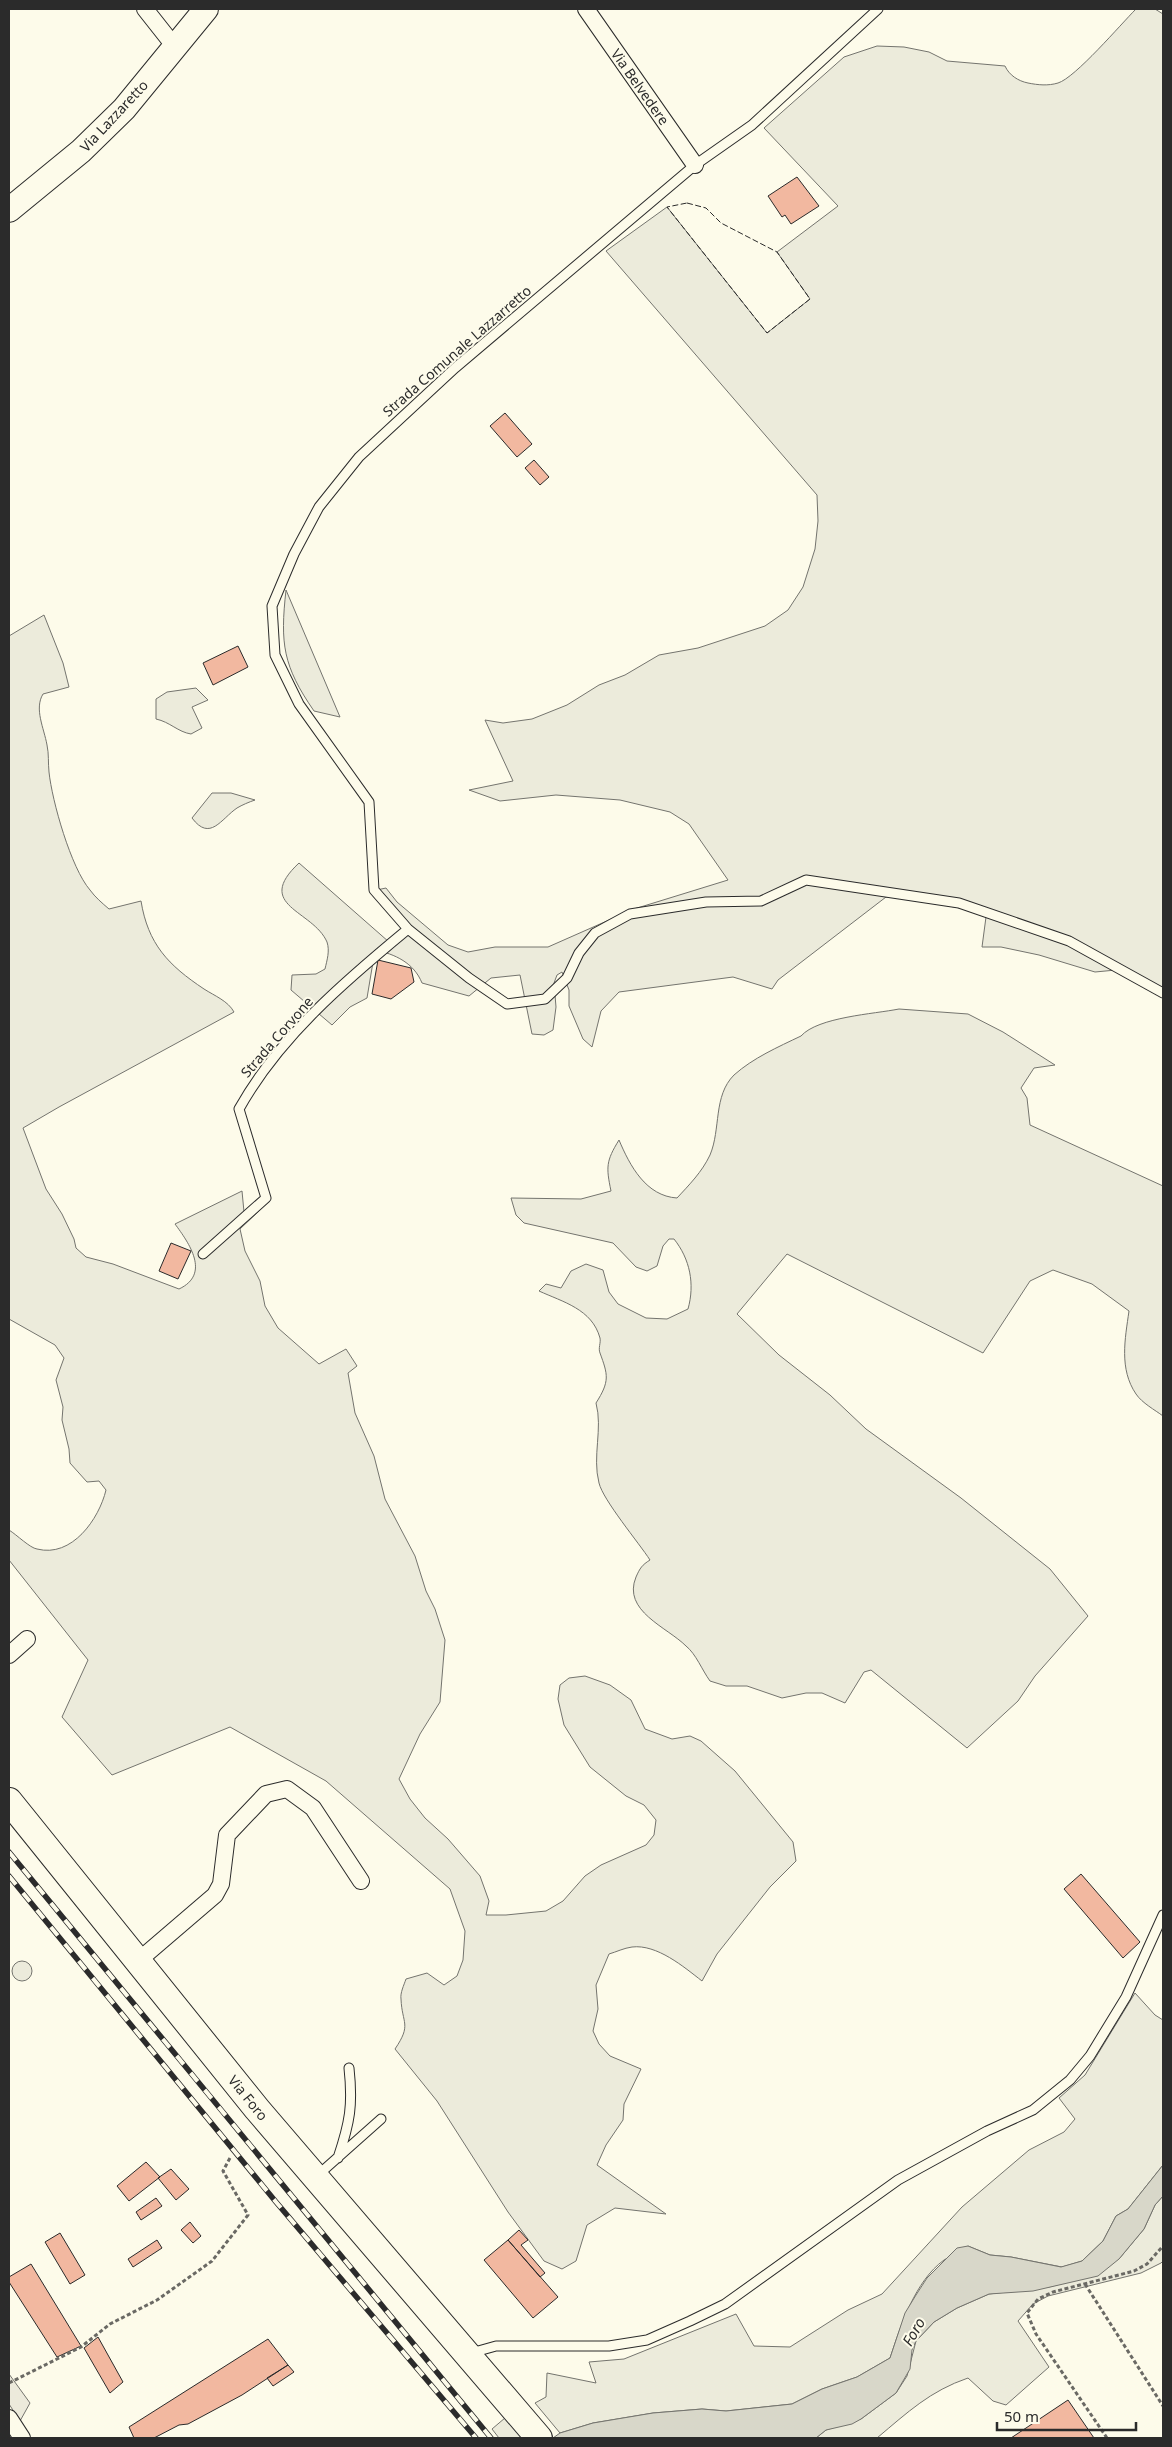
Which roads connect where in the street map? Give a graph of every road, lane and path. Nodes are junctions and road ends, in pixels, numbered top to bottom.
1 (145, 9) edge
2 (206, 9) edge
3 (586, 9) edge
4 (878, 9) edge
5 (175, 47) junction
6 (695, 165) junction
7 (9, 210) edge
8 (408, 929) junction
9 (1163, 993) edge
10 (202, 1254) dead end
11 (27, 1639) dead end
12 (9, 1655) edge
13 (9, 1801) edge
14 (361, 1881) dead end
15 (1163, 1915) edge
16 (138, 1961) junction
17 (349, 2068) dead end
18 (381, 2119) dead end
19 (232, 2156) dead end
20 (338, 2158) junction
21 (316, 2177) junction
22 (1163, 2246) edge
23 (1085, 2284) junction
24 (466, 2354) junction
25 (9, 2383) edge
26 (1163, 2406) edge
27 (9, 2418) edge
28 (22, 2438) edge
29 (539, 2438) edge
30 (1107, 2438) edge

1 - 5 street
2 - 5 street, Via Lazzaretto
3 - 6 street, Via Belvedere
4 - 6 lane, Strada Comunale Lazzarretto
5 - 7 street, Via Lazzaretto
6 - 8 lane, Strada Comunale Lazzarretto
8 - 9 lane
8 - 10 lane, Strada Corvone
11 - 12 street
13 - 16 main road, Via Foro
14 - 16 street
15 - 24 lane
16 - 21 main road, Via Foro
17 - 20 lane
18 - 20 lane
19 - 25 path
20 - 21 lane
21 - 24 main road, Via Foro
22 - 23 path
23 - 26 path
23 - 30 path
24 - 29 main road, Via Foro
27 - 28 street

